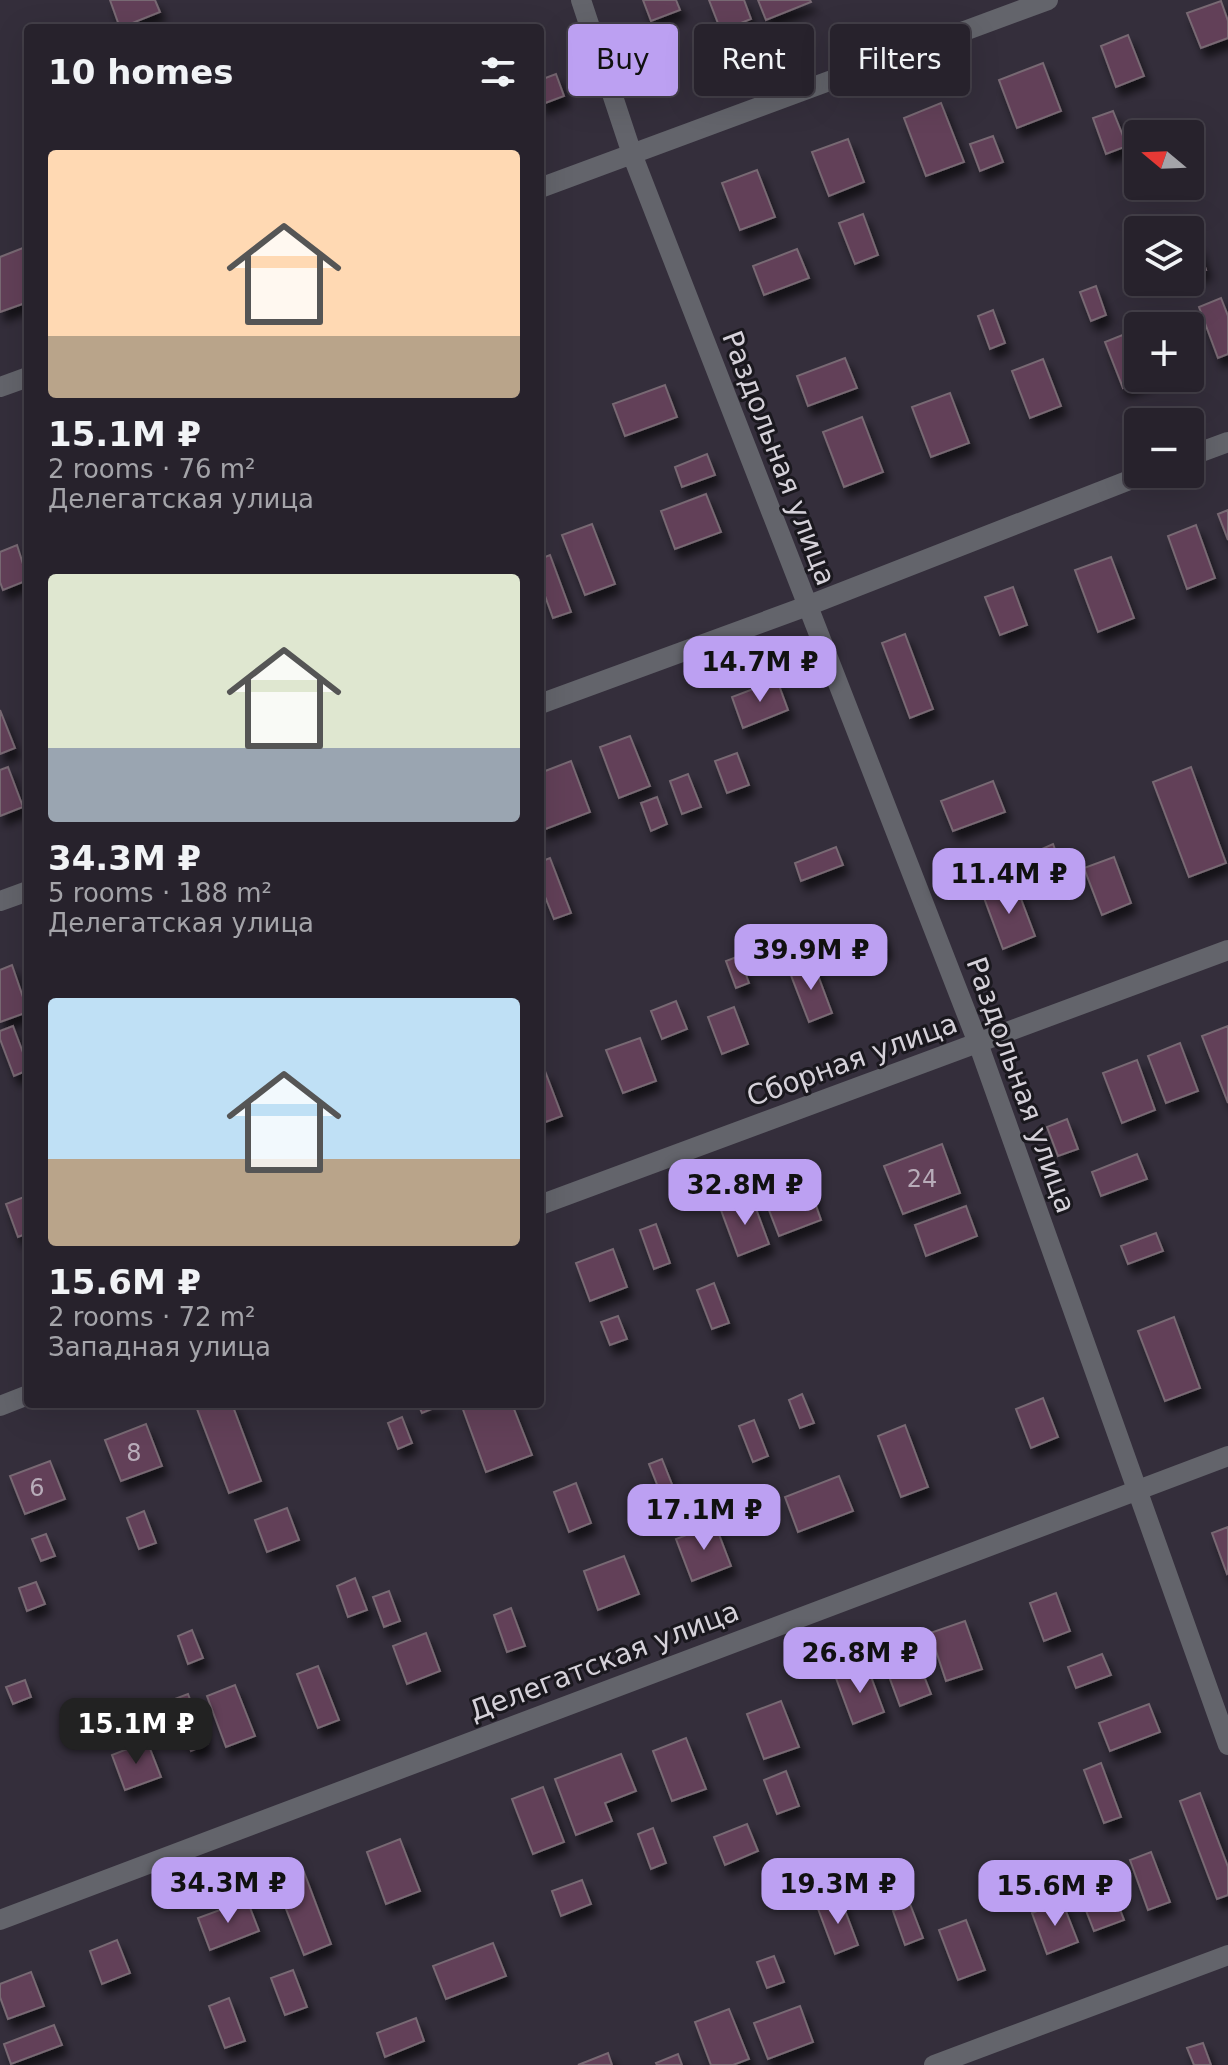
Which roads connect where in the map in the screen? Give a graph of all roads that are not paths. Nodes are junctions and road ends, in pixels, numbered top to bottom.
1 (581, 0) edge
2 (1048, 0) edge
3 (632, 154) junction
4 (544, 187) edge
5 (24, 378) edge
6 (0, 387) edge
7 (1228, 442) edge
8 (1204, 451) edge
9 (1124, 482) edge
10 (807, 606) junction
11 (544, 703) edge
12 (24, 892) edge
13 (0, 901) edge
14 (1228, 950) edge
15 (978, 1043) junction
16 (544, 1204) edge
17 (24, 1397) edge
18 (0, 1406) edge
19 (1228, 1456) edge
20 (1135, 1489) junction
21 (1228, 1745) edge
22 (0, 1920) edge
23 (1228, 1955) edge
24 (934, 2065) edge

1 - 3 street, Раздольная улица
2 - 3 street
3 - 4 street
3 - 10 street, Раздольная улица
5 - 6 street
7 - 8 street
9 - 10 street
10 - 11 street
10 - 15 street, Раздольная улица
12 - 13 street
14 - 15 street, Сборная улица
15 - 16 street, Сборная улица
15 - 20 street, Раздольная улица
17 - 18 street
19 - 20 street, Делегатская улица
20 - 21 street, Раздольная улица
20 - 22 street, Делегатская улица
23 - 24 street

